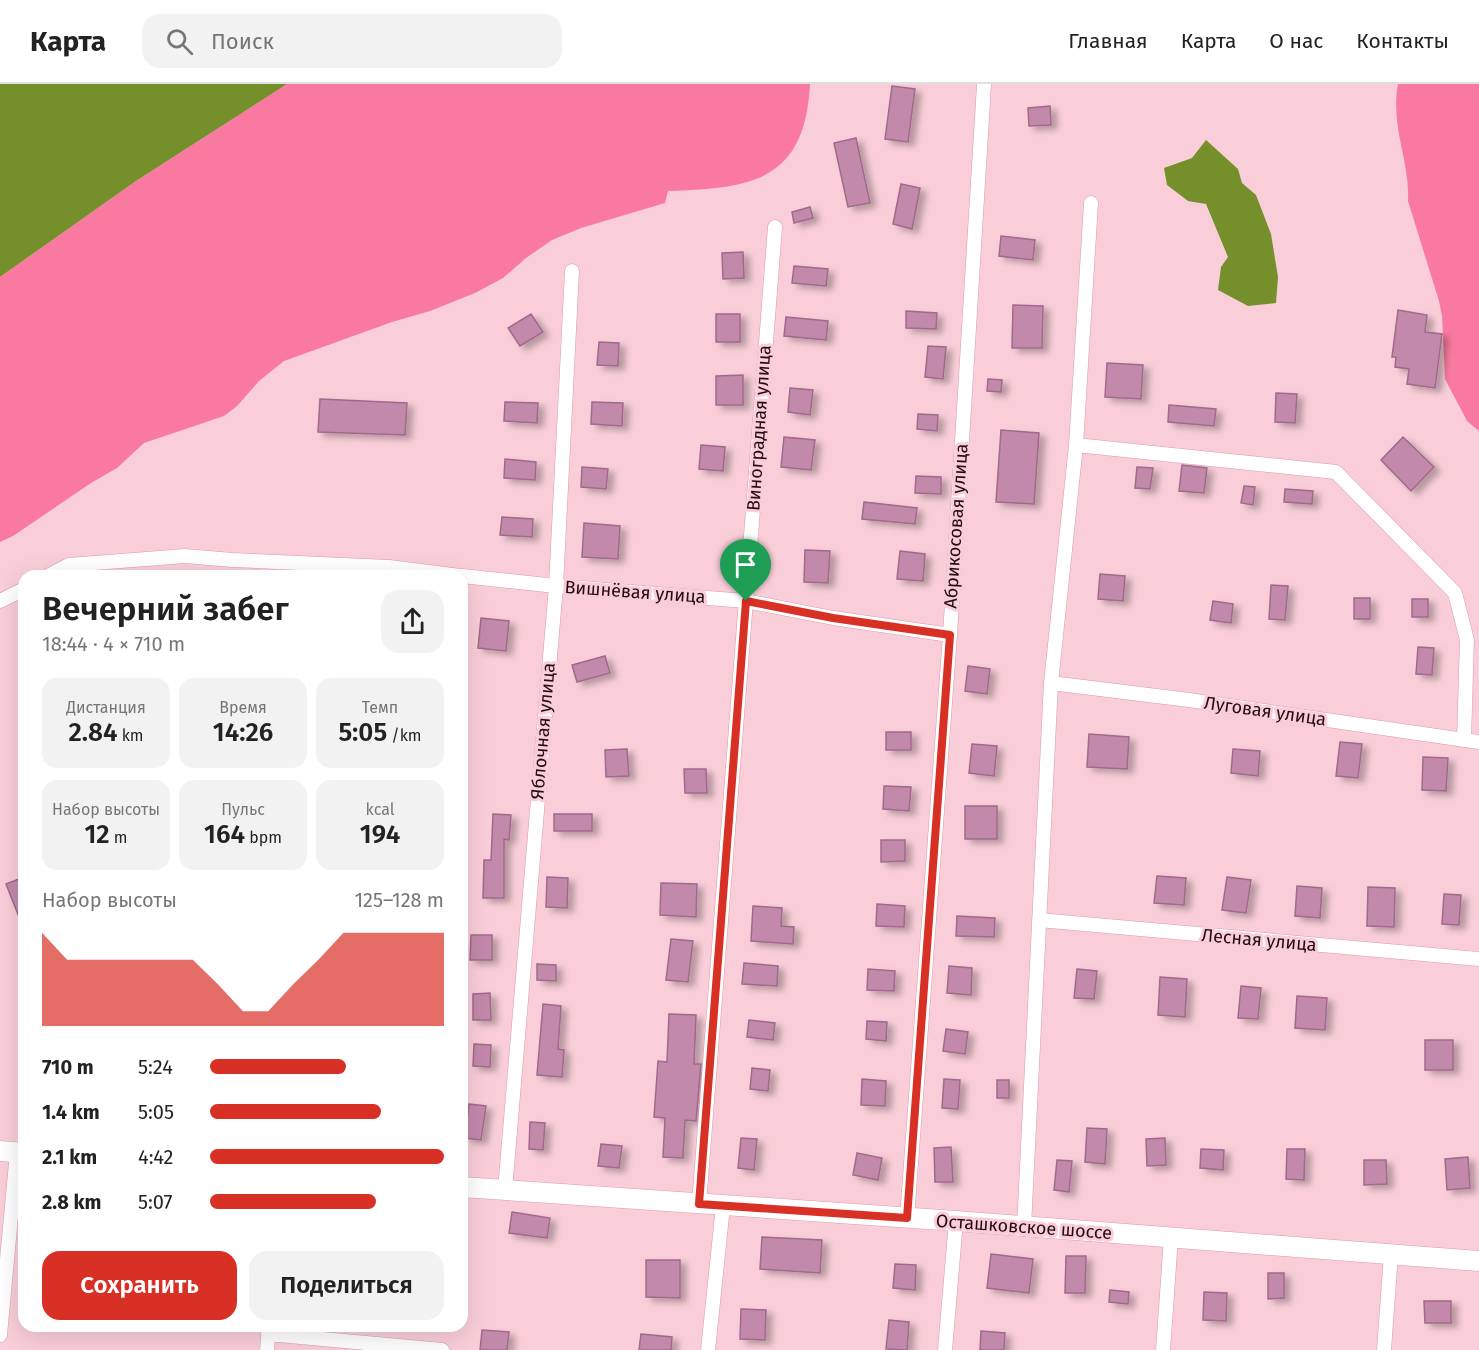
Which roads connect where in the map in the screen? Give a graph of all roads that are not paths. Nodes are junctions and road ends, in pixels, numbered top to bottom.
1 (984, 85) edge
2 (1091, 203) dead end
3 (775, 227) dead end
4 (572, 271) dead end
5 (1076, 445) junction
6 (59, 570) edge
7 (413, 570) edge
8 (468, 577) edge
9 (556, 586) junction
10 (18, 592) edge
11 (0, 601) edge
12 (746, 601) junction
13 (950, 635) junction
14 (1051, 683) junction
15 (1464, 740) junction
16 (1479, 742) edge
17 (1039, 920) junction
18 (1479, 959) edge
19 (14, 1152) edge
20 (468, 1187) edge
21 (505, 1190) junction
22 (699, 1204) junction
23 (723, 1206) junction
24 (907, 1218) junction
25 (956, 1221) junction
26 (1024, 1227) junction
27 (1171, 1238) junction
28 (1391, 1254) junction
29 (1479, 1262) edge
30 (268, 1332) edge
31 (285, 1332) edge
32 (0, 1335) edge
33 (267, 1350) edge
34 (442, 1350) edge
35 (708, 1350) edge
36 (945, 1350) edge
37 (1163, 1350) edge
38 (1384, 1350) edge

1 - 13 street, Абрикосовая улица
2 - 5 street
3 - 12 street, Виноградная улица
4 - 9 street, Яблочная улица
5 - 14 street
5 - 15 street
6 - 7 street, Вишнёвая улица
8 - 9 street, Вишнёвая улица
9 - 12 street, Вишнёвая улица
9 - 21 street, Яблочная улица
10 - 11 street
12 - 13 street, Вишнёвая улица
12 - 22 street, Виноградная улица
13 - 24 street, Абрикосовая улица
14 - 15 street, Луговая улица
14 - 17 street
15 - 16 street, Луговая улица
17 - 18 street, Лесная улица
17 - 26 street
19 - 32 street
20 - 21 street, Осташковское шоссе
21 - 22 street, Осташковское шоссе
22 - 23 street, Осташковское шоссе
23 - 24 street, Осташковское шоссе
23 - 35 street
24 - 25 street, Осташковское шоссе
25 - 26 street, Осташковское шоссе
25 - 36 street
26 - 27 street, Осташковское шоссе
27 - 28 street, Осташковское шоссе
27 - 37 street
28 - 29 street, Осташковское шоссе
28 - 38 street
30 - 33 street
31 - 34 street

